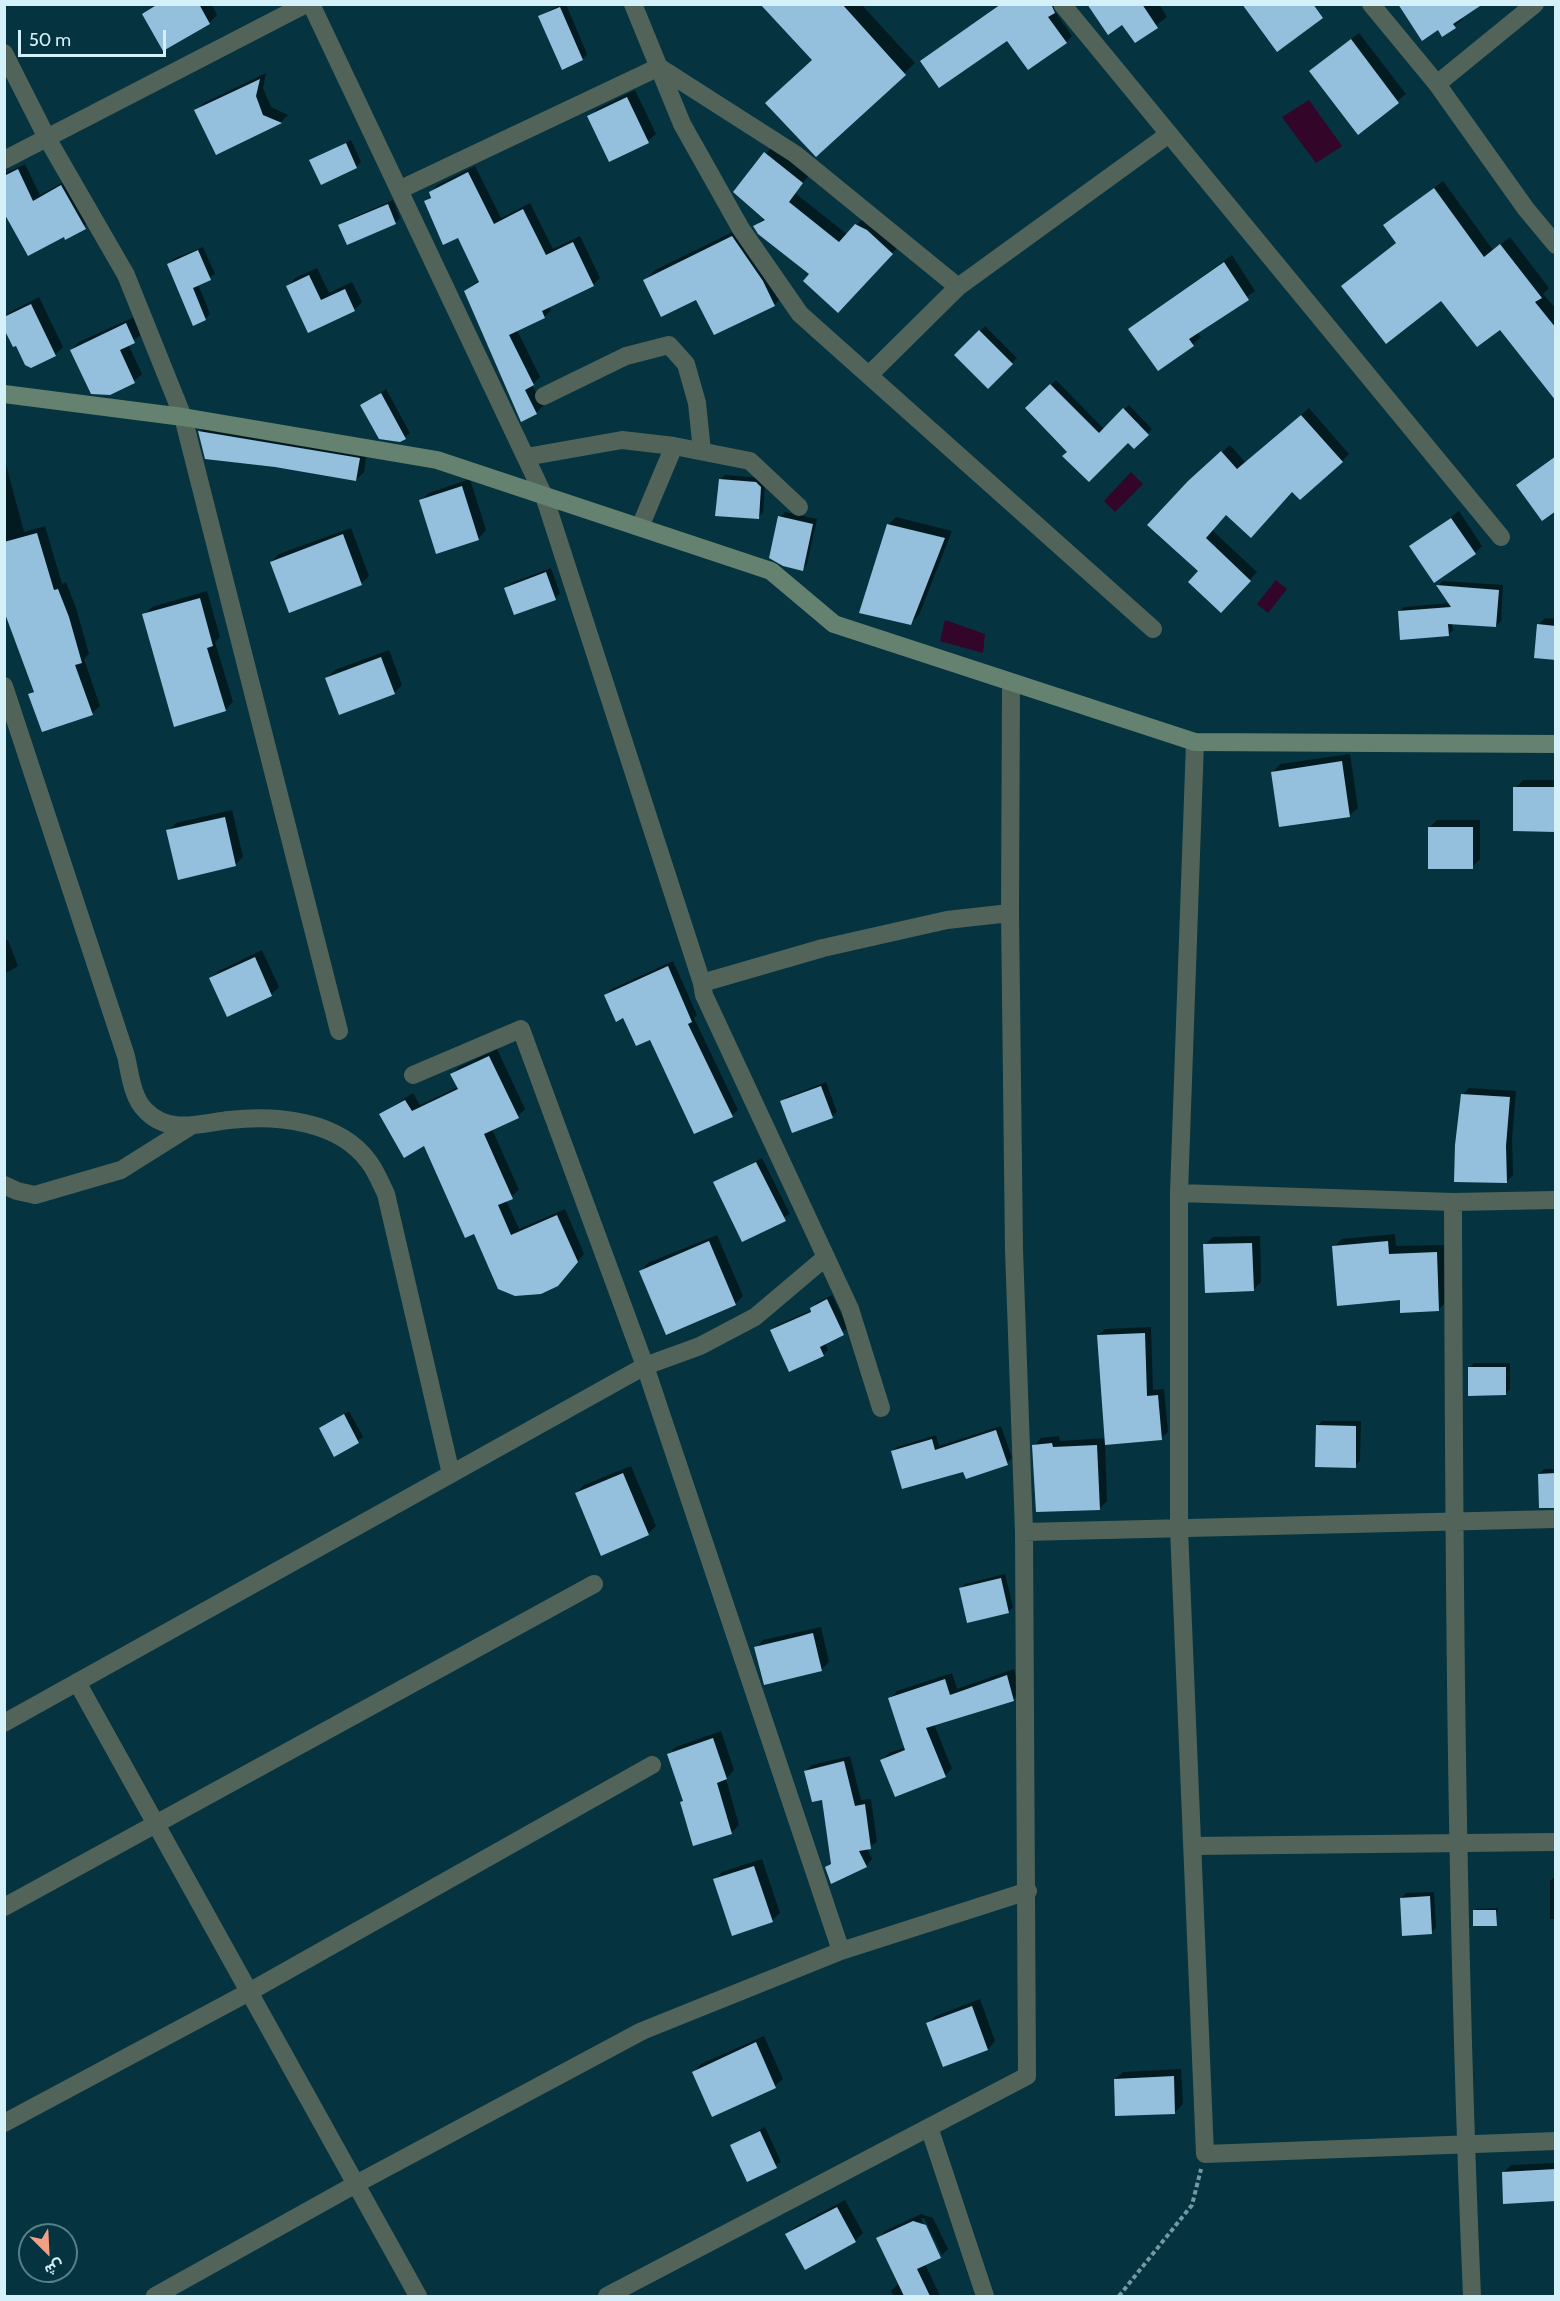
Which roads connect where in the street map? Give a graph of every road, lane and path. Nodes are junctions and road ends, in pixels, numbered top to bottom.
1 (308, 4) edge
2 (633, 4) edge
3 (1062, 4) edge
4 (1371, 4) edge
5 (1535, 4) edge
6 (4, 53) edge
7 (658, 67) junction
8 (1437, 84) junction
9 (1169, 134) junction
10 (47, 138) junction
11 (4, 160) edge
12 (399, 190) junction
13 (1556, 245) edge
14 (958, 288) junction
15 (869, 375) junction
16 (4, 394) edge
17 (544, 396) dead end
18 (183, 417) junction
19 (674, 446) junction
20 (702, 451) junction
21 (526, 457) junction
22 (544, 496) junction
23 (799, 507) dead end
24 (640, 527) junction
25 (1501, 537) dead end
26 (1153, 629) dead end
27 (1011, 684) junction
28 (4, 686) edge
29 (1195, 742) junction
30 (1556, 744) edge
31 (1010, 913) junction
32 (702, 983) junction
33 (339, 1031) dead end
34 (413, 1075) dead end
35 (191, 1126) junction
36 (4, 1185) edge
37 (1179, 1193) junction
38 (1556, 1200) edge
39 (1453, 1202) junction
40 (826, 1257) junction
41 (645, 1366) junction
42 (881, 1408) dead end
43 (451, 1474) junction
44 (1556, 1519) edge
45 (1454, 1522) junction
46 (1179, 1529) junction
47 (1024, 1532) junction
48 (594, 1584) dead end
49 (77, 1682) junction
50 (4, 1723) edge
51 (652, 1765) dead end
52 (155, 1822) junction
53 (1556, 1842) edge
54 (1460, 1843) junction
55 (1192, 1846) junction
56 (1028, 1891) junction
57 (4, 1907) edge
58 (840, 1952) junction
59 (249, 1992) junction
60 (4, 2123) edge
61 (929, 2127) junction
62 (1556, 2141) edge
63 (1466, 2144) junction
64 (1205, 2154) junction
65 (356, 2184) junction
66 (155, 2296) edge
67 (418, 2296) edge
68 (607, 2296) edge
69 (985, 2296) edge
70 (1119, 2296) edge
71 (1472, 2296) edge

1 - 10 street
1 - 12 street
2 - 7 street
3 - 9 street
4 - 8 street
5 - 8 street
6 - 10 street
7 - 12 street
7 - 14 street
7 - 15 street
8 - 13 street
9 - 14 street
9 - 25 street
10 - 11 street
10 - 18 street
12 - 21 street
14 - 15 street
15 - 26 street
16 - 18 street
17 - 20 street
18 - 22 street
18 - 33 street
19 - 20 street
19 - 21 street
19 - 24 street
20 - 23 street
21 - 22 street
22 - 24 street
22 - 32 street
24 - 27 street
27 - 29 street
27 - 31 street
28 - 35 street
29 - 30 street
29 - 37 street
31 - 32 street
31 - 47 street
32 - 40 street
34 - 41 street
35 - 36 street
35 - 43 street
37 - 39 street
37 - 46 street
38 - 39 street
39 - 45 street
40 - 41 street
40 - 42 street
41 - 43 street
41 - 58 street
43 - 49 street
44 - 45 street
45 - 46 street
45 - 54 street
46 - 47 street
46 - 55 street
47 - 56 street
48 - 52 street
49 - 50 street
49 - 52 street
51 - 59 street
52 - 57 street
52 - 59 street
53 - 54 street
54 - 55 street
54 - 63 street
55 - 64 street
56 - 58 street
56 - 61 street
58 - 65 street
59 - 60 street
59 - 65 street
61 - 68 street
61 - 69 street
62 - 63 street
63 - 64 street
63 - 71 street
64 - 70 path
65 - 66 street
65 - 67 street

